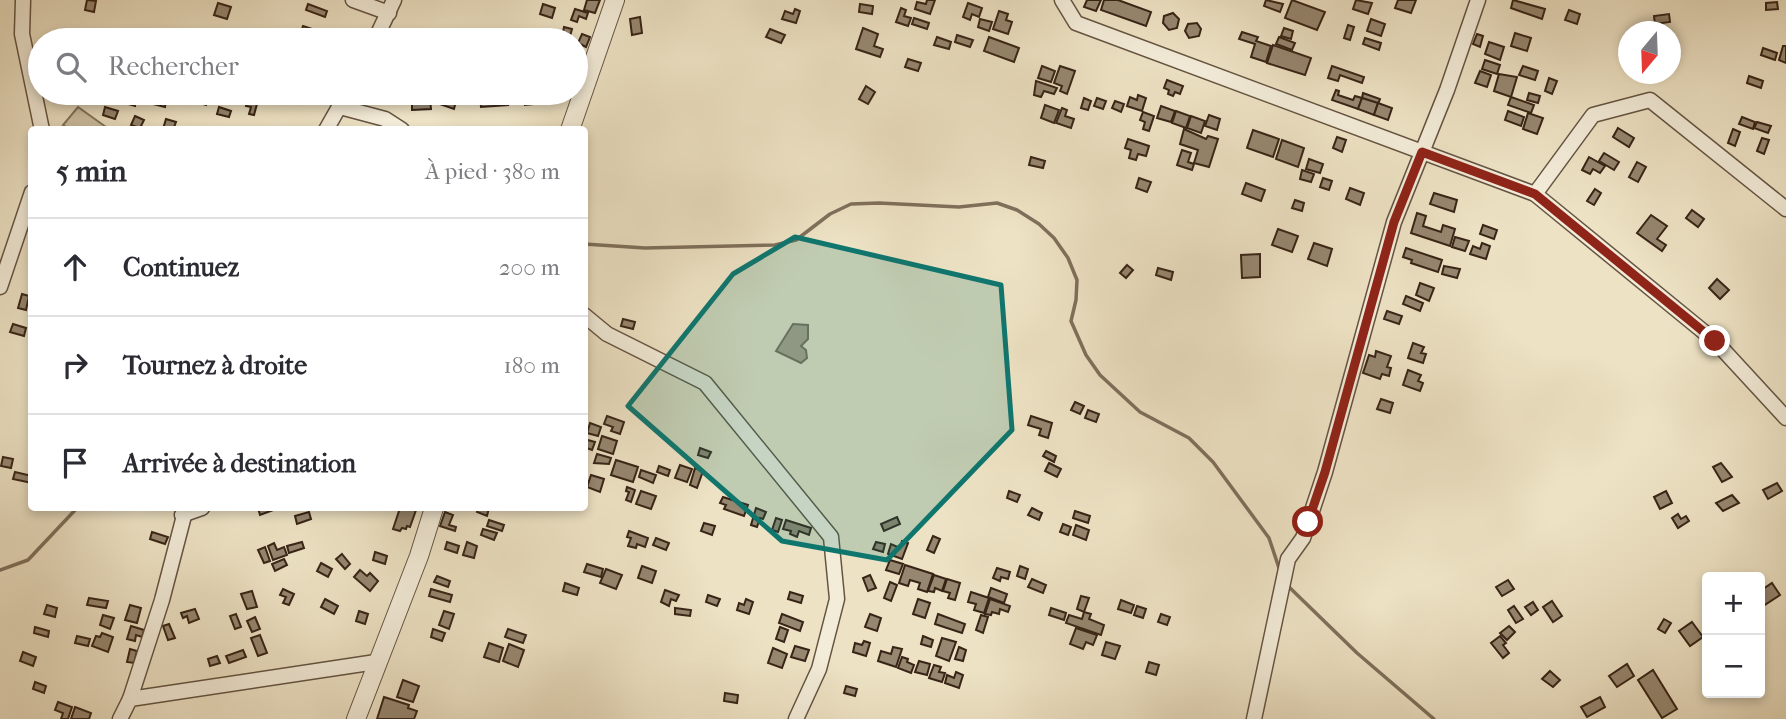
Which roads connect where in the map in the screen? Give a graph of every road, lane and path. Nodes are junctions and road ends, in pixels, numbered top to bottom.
1 (23, 0) edge
2 (353, 0) edge
3 (615, 0) edge
4 (1062, 0) edge
5 (1478, 0) edge
6 (391, 6) edge
7 (380, 28) edge
8 (28, 63) edge
9 (588, 78) edge
10 (37, 105) edge
11 (579, 105) edge
12 (340, 107) joint
13 (41, 126) edge
14 (328, 126) edge
15 (396, 126) edge
16 (571, 126) edge
17 (1422, 152) junction
18 (1535, 194) junction
19 (28, 204) edge
20 (1786, 209) edge
21 (0, 287) edge
22 (588, 318) edge
23 (1783, 410) edge
24 (184, 511) edge
25 (433, 511) edge
26 (376, 662) junction
27 (130, 699) junction
28 (120, 719) edge
29 (355, 719) edge
30 (796, 719) edge
31 (1254, 719) edge

1 - 8 street
2 - 6 street
3 - 9 street
4 - 17 street
5 - 17 street
6 - 7 street
10 - 13 street
11 - 16 street
12 - 14 street
12 - 15 street
17 - 18 street
17 - 31 street
18 - 20 street
18 - 23 street
19 - 21 street
22 - 30 street
24 - 27 street
25 - 26 street
26 - 27 street
26 - 29 street
27 - 28 street

